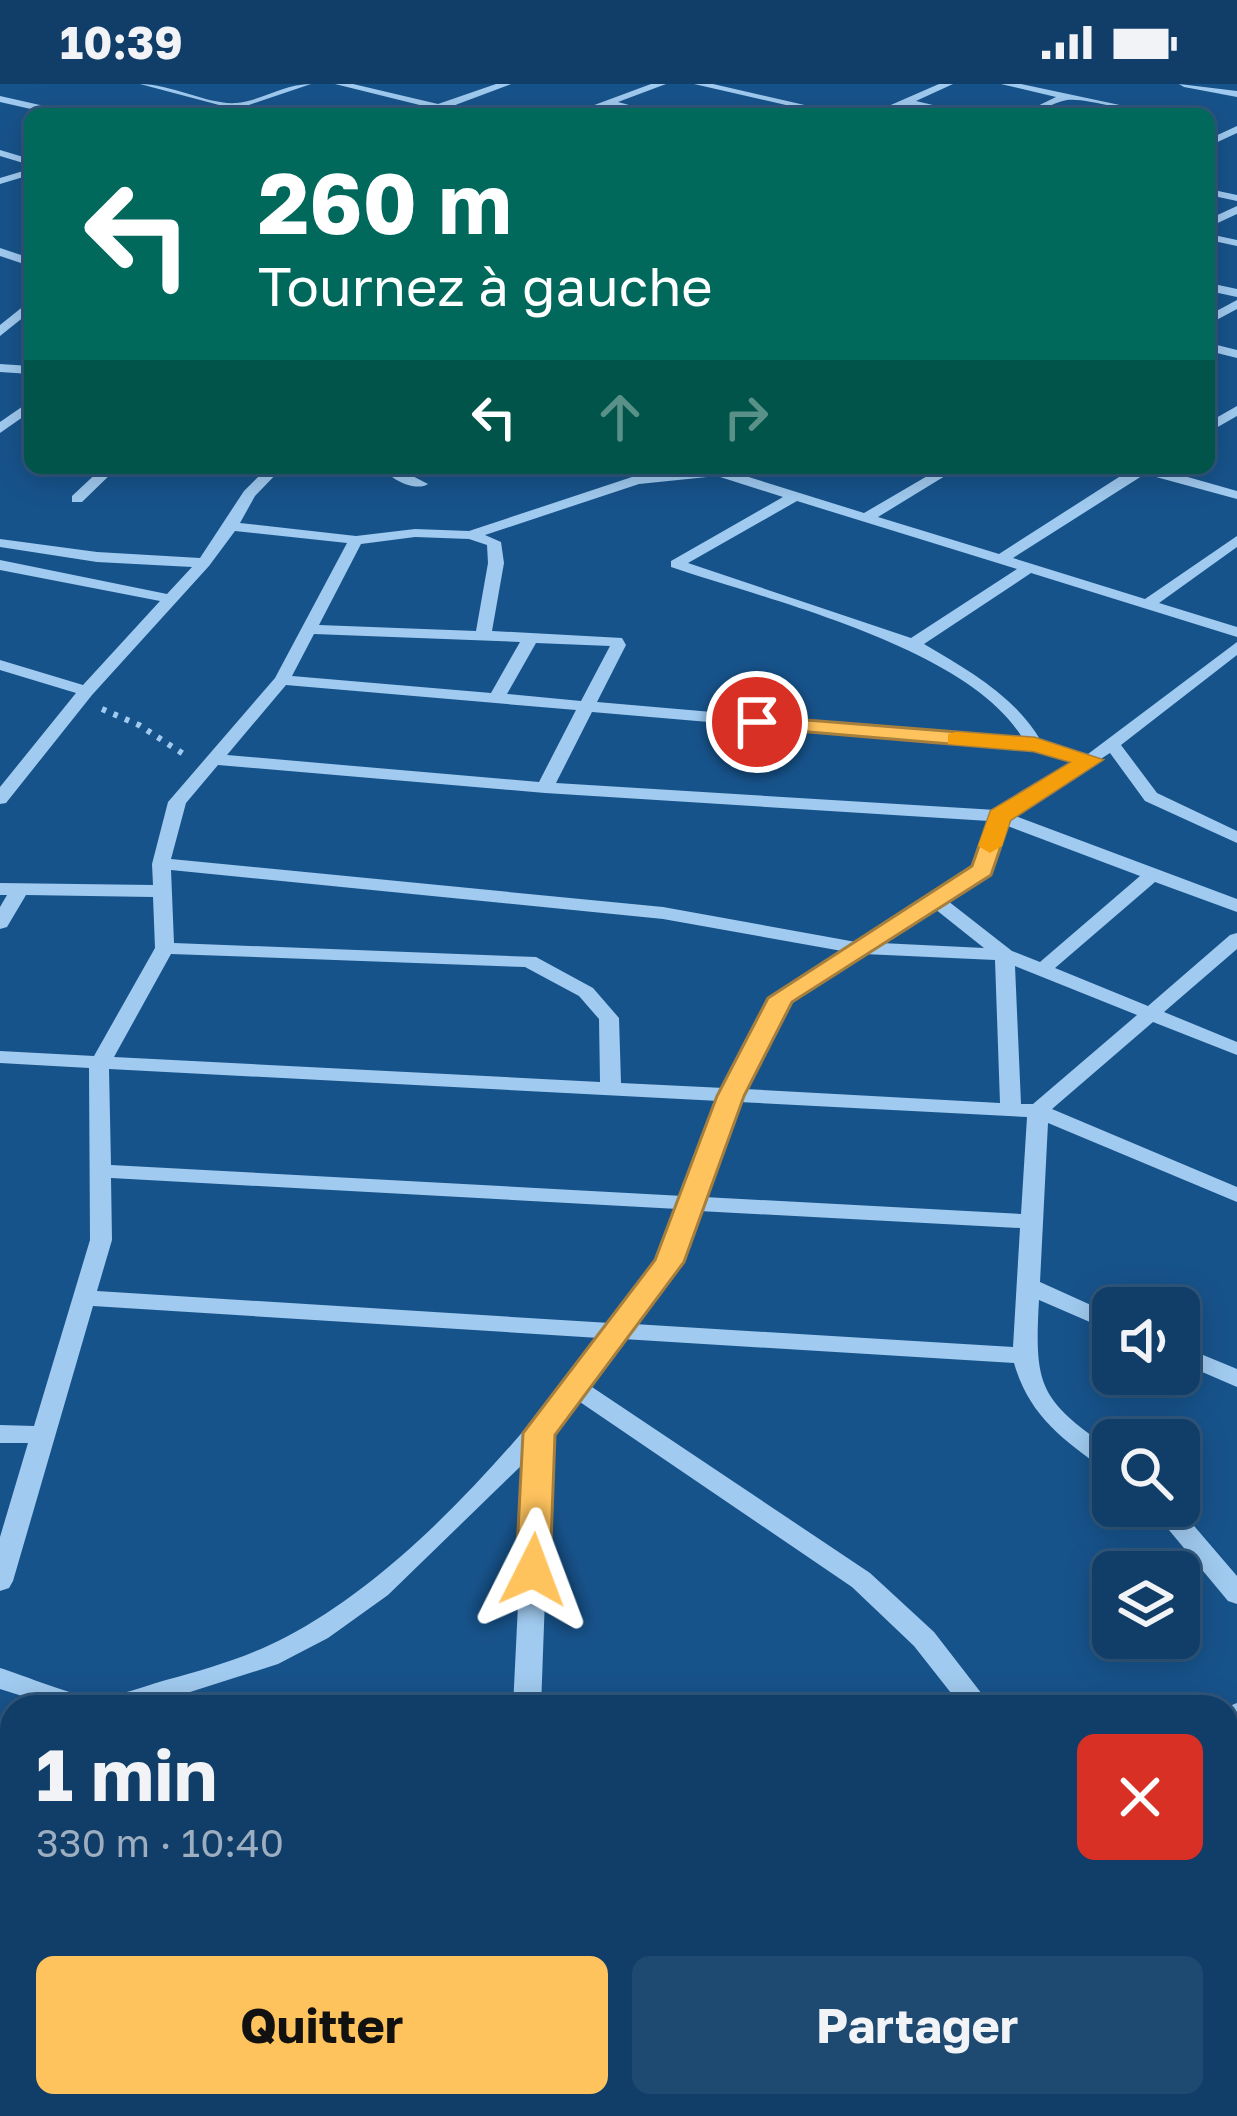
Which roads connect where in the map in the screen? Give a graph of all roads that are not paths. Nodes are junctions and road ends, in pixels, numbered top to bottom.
1 (149, 84) edge
2 (306, 84) edge
3 (340, 84) edge
4 (472, 84) edge
5 (506, 84) edge
6 (661, 84) edge
7 (699, 84) edge
8 (948, 84) edge
9 (1006, 84) edge
10 (1184, 84) edge
11 (493, 88) junction
12 (1237, 94) edge
13 (1067, 96) junction
14 (0, 98) edge
15 (905, 102) junction
16 (607, 103) junction
17 (235, 107) junction
18 (438, 107) junction
19 (42, 108) edge
20 (232, 108) edge
21 (239, 108) edge
22 (442, 108) edge
23 (592, 108) edge
24 (630, 108) edge
25 (811, 108) edge
26 (890, 108) edge
27 (936, 108) edge
28 (1040, 108) edge
29 (1127, 108) edge
30 (24, 310) edge
31 (13, 320) junction
32 (24, 320) edge
33 (0, 332) edge
34 (24, 411) edge
35 (0, 429) edge
36 (103, 474) edge
37 (269, 474) edge
38 (394, 474) edge
39 (697, 474) edge
40 (723, 474) edge
41 (941, 474) edge
42 (1134, 474) edge
43 (1164, 474) edge
44 (421, 484) dead end
45 (1237, 495) edge
46 (794, 497) junction
47 (76, 499) dead end
48 (865, 518) junction
49 (231, 526) junction
50 (470, 535) junction
51 (356, 540) junction
52 (1237, 540) edge
53 (0, 543) edge
54 (1001, 560) junction
55 (204, 563) junction
56 (0, 566) edge
57 (1029, 568) junction
58 (171, 598) junction
59 (1148, 604) junction
60 (311, 629) junction
61 (1237, 632) edge
62 (483, 635) junction
63 (531, 637) junction
64 (913, 644) junction
65 (1237, 647) edge
66 (0, 665) edge
67 (282, 680) junction
68 (82, 696) junction
69 (496, 699) junction
70 (586, 708) junction
71 (1112, 744) junction
72 (1035, 745) junction
73 (1091, 760) junction
74 (208, 763) junction
75 (545, 788) junction
76 (0, 799) edge
77 (999, 816) junction
78 (1237, 838) edge
79 (161, 864) junction
80 (1153, 874) junction
81 (10, 890) edge
82 (162, 891) junction
83 (934, 899) junction
84 (1237, 906) edge
85 (0, 923) edge
86 (1237, 939) edge
87 (859, 948) junction
88 (165, 949) junction
89 (1005, 955) junction
90 (1042, 970) junction
91 (1150, 1015) junction
92 (1237, 1049) edge
93 (0, 1057) edge
94 (99, 1065) junction
95 (611, 1090) junction
96 (731, 1096) junction
97 (1011, 1110) junction
98 (1038, 1112) junction
99 (100, 1171) junction
100 (1237, 1195) edge
101 (691, 1204) junction
102 (1031, 1222) junction
103 (1028, 1286) junction
104 (83, 1298) junction
105 (1092, 1315) edge
106 (615, 1332) junction
107 (1024, 1356) junction
108 (1200, 1362) edge
109 (1237, 1379) edge
110 (572, 1384) junction
111 (539, 1433) junction
112 (0, 1434) edge
113 (43, 1435) junction
114 (1092, 1448) edge
115 (1180, 1527) edge
116 (0, 1581) edge
117 (1237, 1594) edge
118 (0, 1678) edge
119 (53, 1695) edge
120 (147, 1695) edge
121 (528, 1695) edge
122 (969, 1695) edge

1 - 17 street
2 - 17 street
3 - 18 street
4 - 11 street
5 - 11 street
6 - 16 street
7 - 25 street
8 - 15 street
9 - 13 street
10 - 12 street
11 - 18 street
13 - 28 street
13 - 29 street
14 - 19 street
15 - 26 street
15 - 27 street
16 - 23 street
16 - 24 street
17 - 20 street
17 - 21 street
18 - 22 street
30 - 31 street
31 - 32 street
31 - 33 street
34 - 35 street
36 - 47 street
37 - 49 street
38 - 44 street
39 - 50 street
40 - 46 street
41 - 48 street
42 - 54 street
43 - 45 street
46 - 48 street
46 - 64 street
48 - 54 street
49 - 51 street
49 - 55 street
50 - 51 street
50 - 62 street
51 - 60 street
52 - 59 street
53 - 55 street
54 - 57 street
55 - 58 street
56 - 58 street
57 - 59 street
57 - 64 street
58 - 68 street
59 - 61 street
60 - 62 street
60 - 67 street
62 - 63 street
63 - 69 street
63 - 70 street
64 - 72 street
65 - 71 street
66 - 68 street
67 - 69 street
67 - 74 street
68 - 76 street
69 - 70 street
70 - 72 street
70 - 75 street
71 - 73 street
71 - 78 street
72 - 73 street
73 - 77 street
74 - 75 street
74 - 79 street
75 - 77 street
77 - 80 street
77 - 83 street
79 - 82 street
79 - 87 street
80 - 84 street
80 - 90 street
81 - 82 street
81 - 85 street
82 - 88 street
83 - 87 street
83 - 89 street
86 - 91 street
87 - 89 street
87 - 96 street
88 - 94 street
88 - 95 street
89 - 90 street
89 - 97 street
90 - 91 street
91 - 92 street
91 - 98 street
93 - 94 street
94 - 95 street
94 - 99 street
95 - 96 street
96 - 97 street
96 - 101 street
97 - 98 street
98 - 100 street
98 - 102 street
99 - 101 street
99 - 104 street
101 - 102 street
101 - 106 street
102 - 103 street
103 - 105 street
103 - 107 street
104 - 106 street
104 - 113 street
106 - 107 street
106 - 110 street
107 - 114 street
108 - 109 street
110 - 111 street
110 - 122 street
111 - 120 street
111 - 121 street
112 - 113 street
113 - 116 street
115 - 117 street
118 - 119 street

